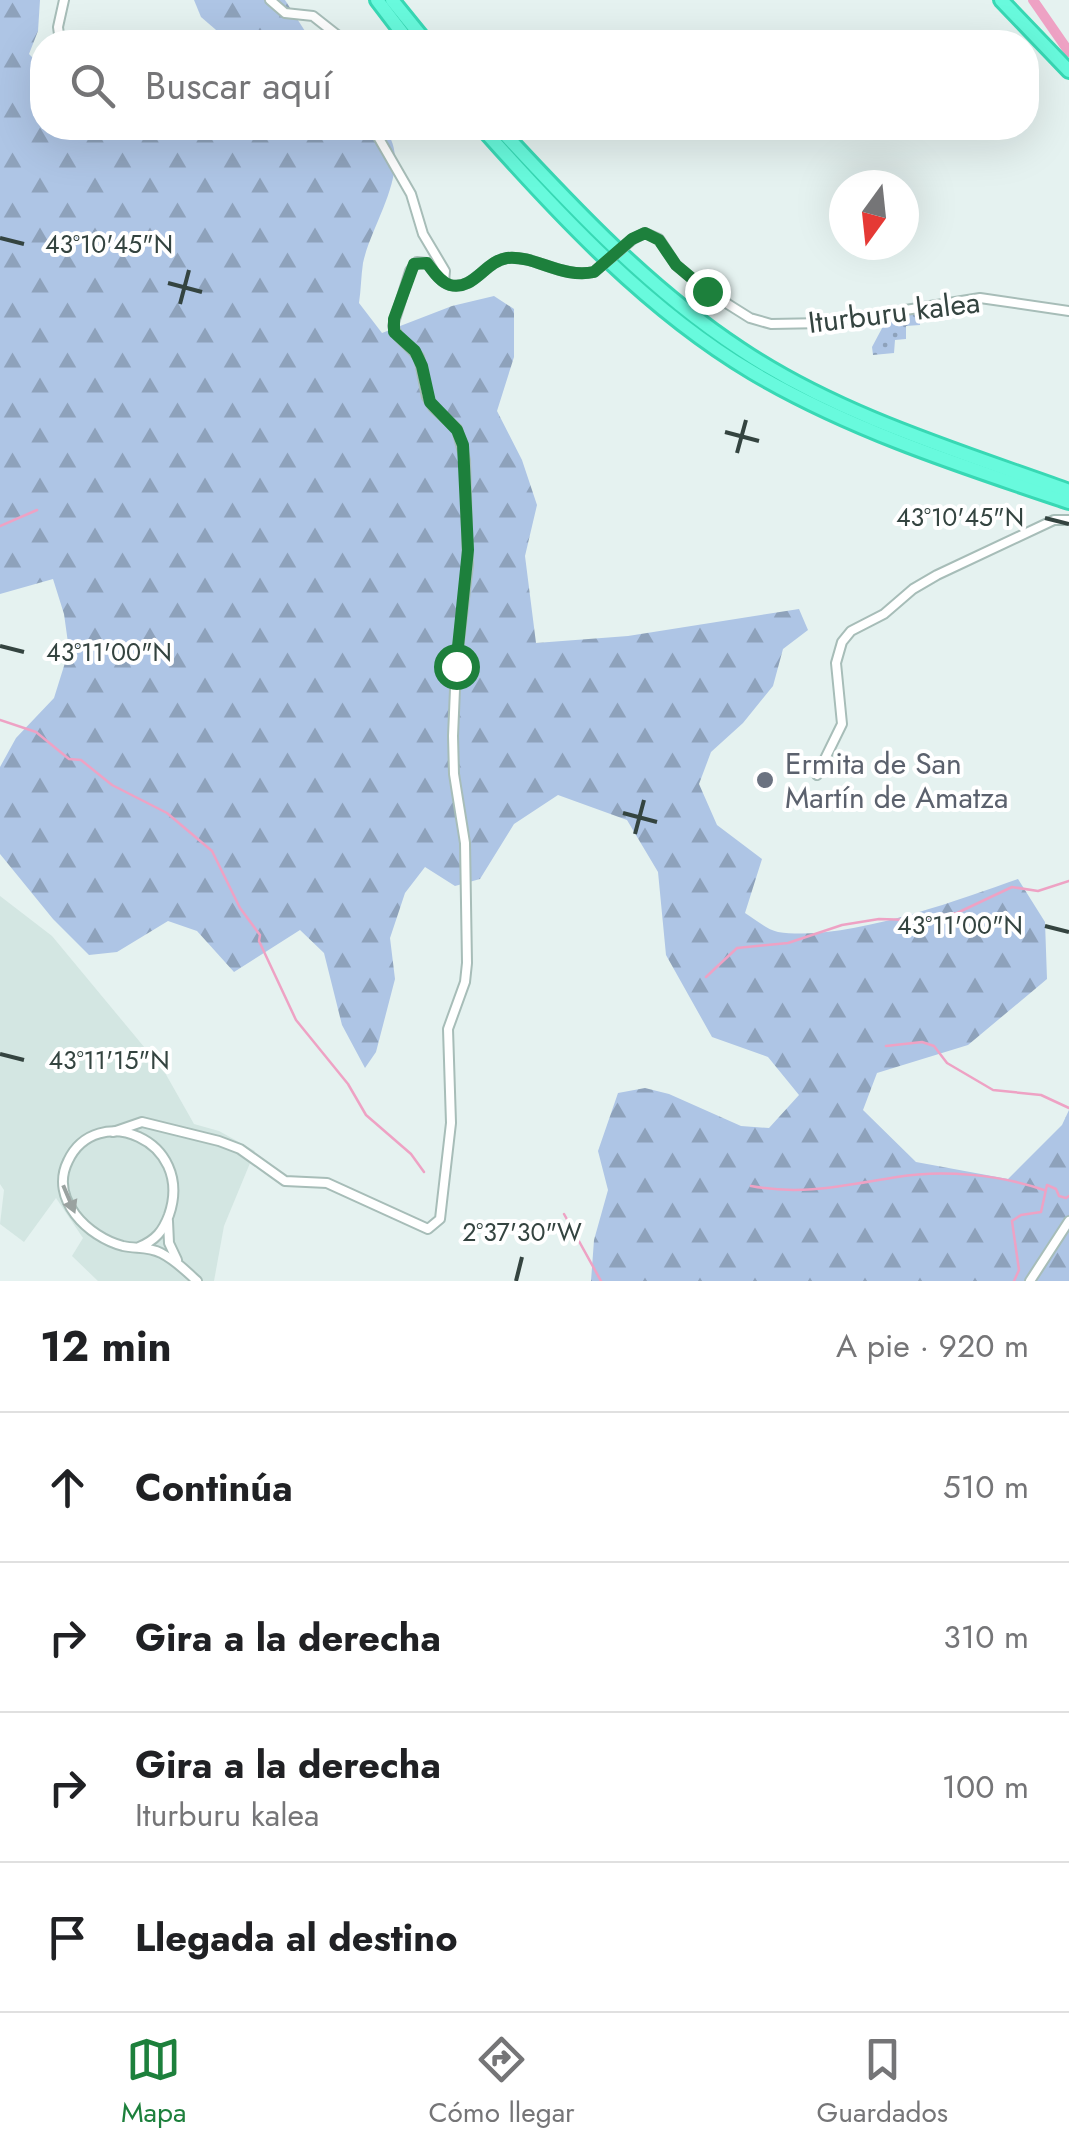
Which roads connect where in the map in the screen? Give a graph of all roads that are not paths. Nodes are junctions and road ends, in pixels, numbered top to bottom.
1 (64, 0) edge
2 (270, 0) edge
3 (376, 0) edge
4 (392, 0) edge
5 (1001, 0) edge
6 (58, 30) edge
7 (333, 30) edge
8 (400, 30) edge
9 (416, 30) edge
10 (1030, 30) edge
11 (1039, 40) edge
12 (1069, 71) edge
13 (381, 140) edge
14 (493, 140) edge
15 (511, 140) edge
16 (444, 282) junction
17 (1069, 311) edge
18 (1069, 490) edge
19 (1069, 502) edge
20 (1069, 520) edge
21 (817, 775) dead end
22 (138, 1122) junction
23 (113, 1132) junction
24 (131, 1136) junction
25 (168, 1219) junction
26 (1069, 1221) edge
27 (139, 1247) junction
28 (180, 1264) junction
29 (197, 1281) edge
30 (1030, 1281) edge

1 - 6 street
2 - 7 street
3 - 8 highway
4 - 9 highway
5 - 10 highway
11 - 12 highway
13 - 16 street
14 - 19 highway
15 - 18 highway
16 - 17 street, Iturburu kalea, bridge
16 - 22 street
20 - 21 street
22 - 23 street
22 - 24 street
23 - 24 street
23 -> 27 street
24 - 25 street
25 - 27 street
25 - 28 street
26 - 30 street
27 - 28 street
28 - 29 street

